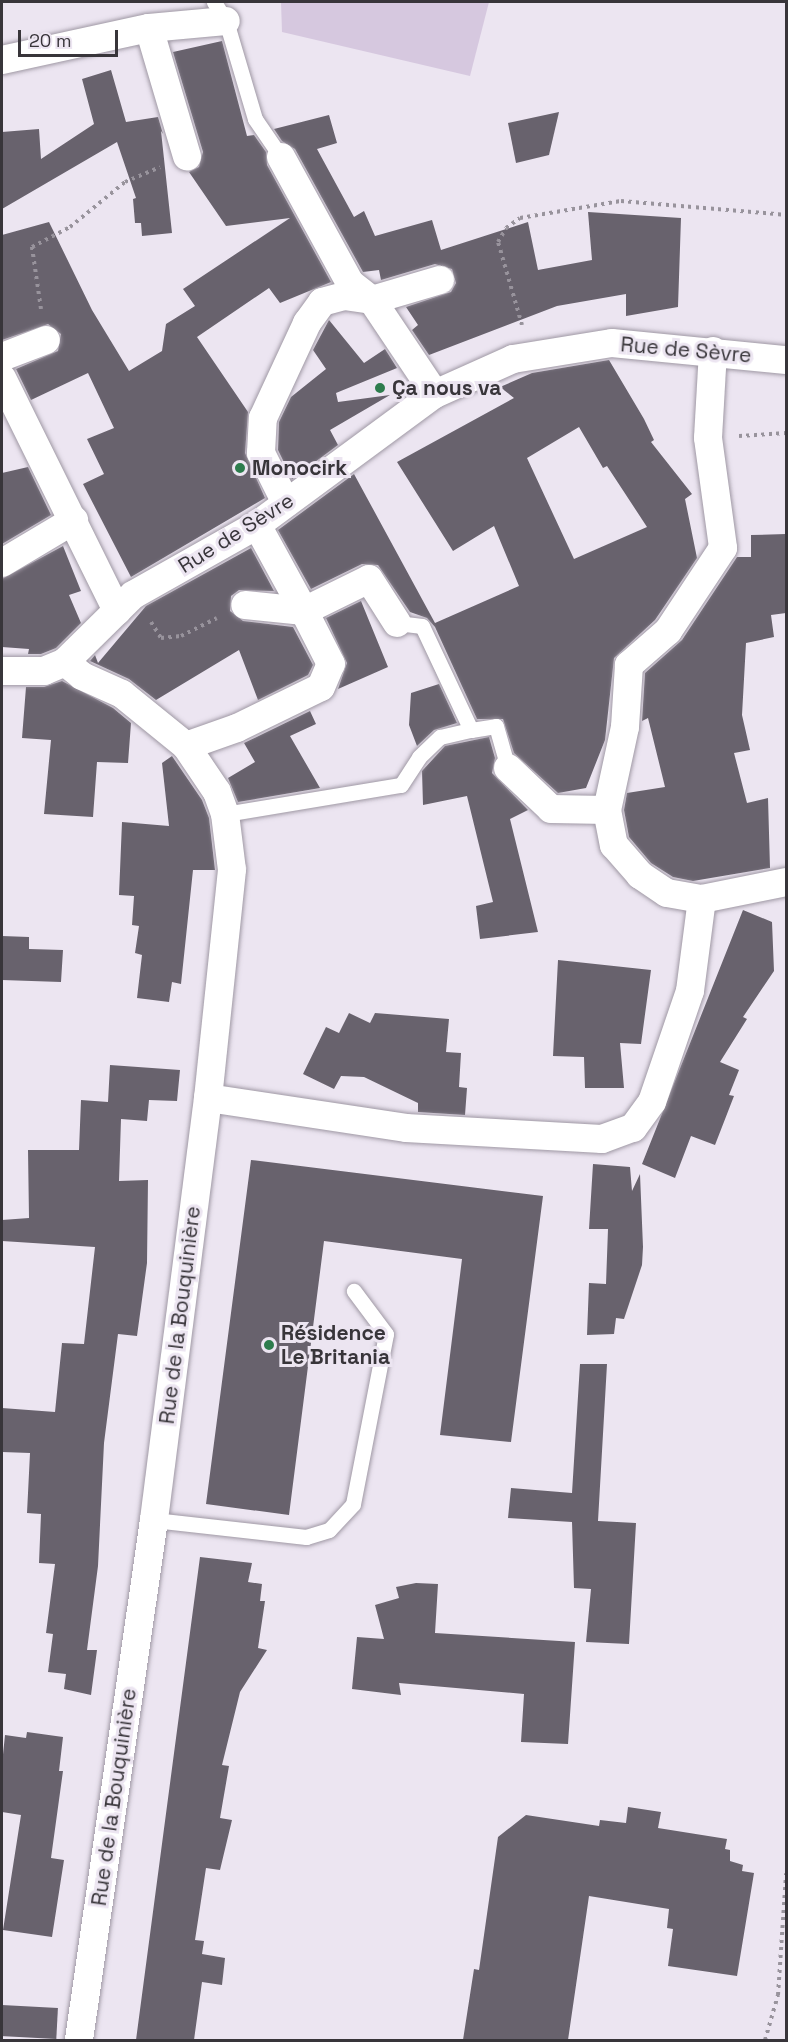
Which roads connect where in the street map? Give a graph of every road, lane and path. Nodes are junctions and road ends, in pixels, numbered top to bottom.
1 (220, 11) edge
2 (149, 28) junction
3 (2, 60) edge
4 (187, 156) joint
5 (281, 157) joint
6 (786, 215) edge
7 (440, 280) dead end
8 (372, 300) junction
9 (46, 340) joint
10 (712, 351) junction
11 (531, 355) junction
12 (2, 357) edge
13 (786, 360) edge
14 (2, 378) edge
15 (435, 394) junction
16 (786, 433) edge
17 (708, 438) junction
18 (286, 503) junction
19 (74, 520) junction
20 (257, 525) junction
21 (2, 563) edge
22 (125, 603) junction
23 (245, 605) joint
24 (304, 611) junction
25 (397, 623) joint
26 (65, 662) junction
27 (2, 671) edge
28 (471, 730) junction
29 (186, 746) junction
30 (508, 768) joint
31 (607, 810) junction
32 (225, 814) junction
33 (786, 882) edge
34 (702, 899) junction
35 (208, 1098) junction
36 (354, 1291) dead end
37 (154, 1520) junction
38 (786, 1873) edge
39 (79, 2040) edge
40 (765, 2040) edge

1 - 2 street
1 - 5 lane
2 - 3 street
2 - 4 street
4 - 9 path
5 - 8 street
6 - 11 path
7 - 8 street
8 - 15 street
8 - 18 street
9 - 12 street
10 - 11 street, Rue de Sèvre
10 - 13 street, Rue de Sèvre
10 - 17 street
11 - 15 street, Rue de Sèvre
14 - 19 street
15 - 18 street, Rue de Sèvre
16 - 17 path
17 - 31 street
18 - 20 street, Rue de Sèvre
19 - 21 street
19 - 22 street
20 - 22 street, Rue de Sèvre
20 - 24 street
22 - 23 path
22 - 26 street, Rue de Sèvre
23 - 24 street
24 - 25 street
24 - 29 street
25 - 28 lane
26 - 27 street, Rue de Sèvre
26 - 29 street, Rue de la Bouquinière
28 - 30 lane
28 - 32 lane
29 - 32 street, Rue de la Bouquinière
30 - 31 street
31 - 34 street
32 - 35 street, Rue de la Bouquinière
33 - 34 street
34 - 35 street
35 - 37 street, Rue de la Bouquinière
36 - 37 lane
37 - 39 street, Rue de la Bouquinière
38 - 40 path

